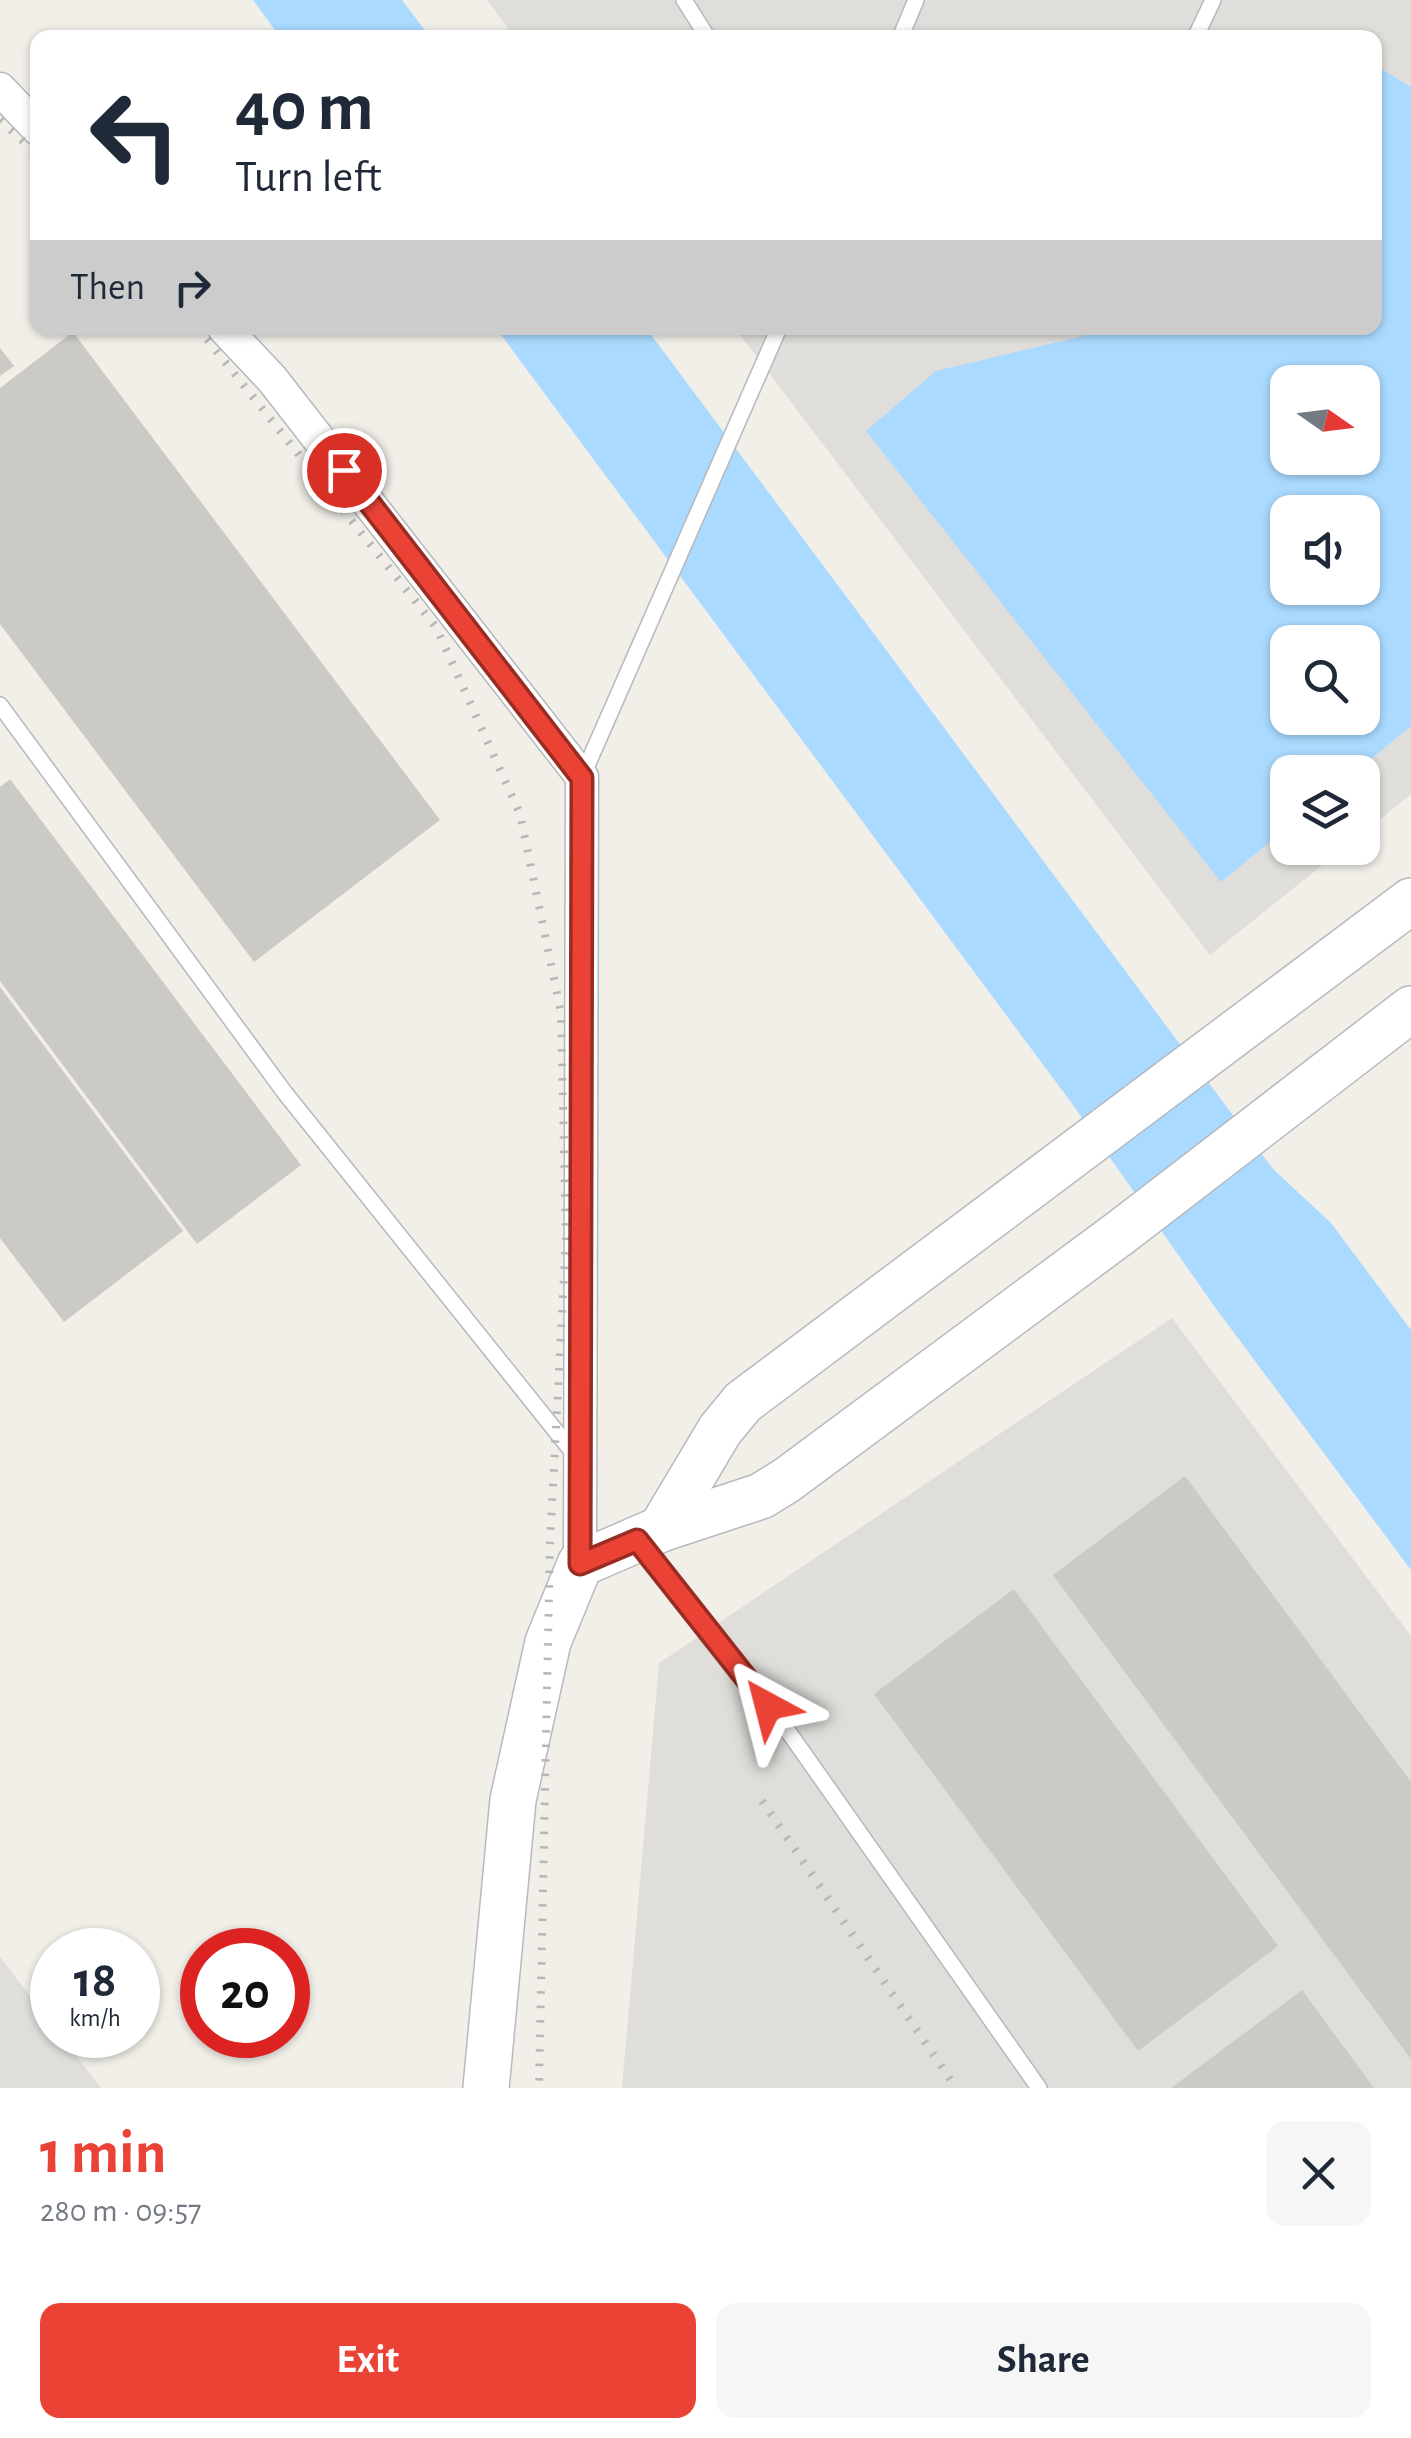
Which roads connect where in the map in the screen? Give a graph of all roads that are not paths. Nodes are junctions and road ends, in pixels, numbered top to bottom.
1 (684, 0) edge
2 (916, 0) edge
3 (1213, 0) edge
4 (703, 30) edge
5 (903, 30) edge
6 (1198, 30) edge
7 (0, 90) edge
8 (30, 121) edge
9 (231, 335) edge
10 (776, 335) edge
11 (0, 705) edge
12 (582, 778) junction
13 (1411, 901) edge
14 (1411, 1009) edge
15 (580, 1462) junction
16 (649, 1535) junction
17 (580, 1564) junction
18 (486, 2088) edge
19 (1039, 2088) edge

1 - 4 lane
2 - 5 lane
3 - 6 lane
7 - 8 street
9 - 12 street
10 - 12 lane
11 - 15 lane
12 - 15 street
13 - 16 street
14 - 16 street
15 - 17 street
16 - 17 street
16 - 19 lane
17 - 18 street

